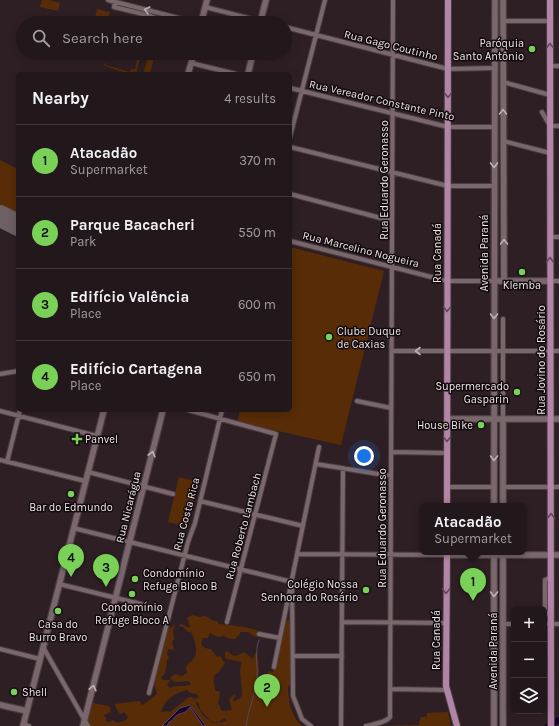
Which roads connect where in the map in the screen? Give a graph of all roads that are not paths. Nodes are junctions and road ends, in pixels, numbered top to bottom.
1 (108, 0) edge
2 (207, 0) edge
3 (266, 0) edge
4 (324, 0) edge
5 (393, 0) edge
6 (448, 0) edge
7 (495, 0) edge
8 (503, 0) edge
9 (550, 0) edge
10 (205, 7) junction
11 (128, 8) junction
12 (151, 16) edge
13 (166, 16) edge
14 (202, 16) edge
15 (239, 16) edge
16 (262, 16) edge
17 (503, 21) junction
18 (550, 21) junction
19 (292, 29) edge
20 (316, 35) junction
21 (393, 55) junction
22 (192, 60) edge
23 (251, 60) edge
24 (191, 63) junction
25 (550, 66) junction
26 (559, 66) edge
27 (494, 68) junction
28 (448, 69) junction
29 (189, 72) edge
30 (228, 72) edge
31 (248, 72) edge
32 (503, 82) junction
33 (292, 88) edge
34 (302, 90) junction
35 (550, 94) junction
36 (542, 112) dead end
37 (393, 114) junction
38 (550, 126) junction
39 (559, 126) edge
40 (448, 127) junction
41 (494, 127) junction
42 (292, 130) edge
43 (503, 141) junction
44 (292, 147) edge
45 (550, 153) junction
46 (393, 172) junction
47 (448, 186) junction
48 (494, 186) junction
49 (292, 195) edge
50 (392, 221) junction
51 (550, 236) junction
52 (559, 237) edge
53 (292, 242) edge
54 (392, 267) junction
55 (447, 281) junction
56 (499, 281) junction
57 (550, 281) junction
58 (559, 281) edge
59 (503, 319) dead end
60 (392, 351) junction
61 (447, 351) junction
62 (499, 351) junction
63 (550, 351) junction
64 (559, 351) edge
65 (16, 371) edge
66 (0, 374) edge
67 (357, 401) dead end
68 (392, 408) junction
69 (0, 411) edge
70 (19, 412) edge
71 (103, 412) edge
72 (162, 412) edge
73 (195, 412) edge
74 (221, 412) edge
75 (18, 416) junction
76 (219, 419) junction
77 (447, 419) junction
78 (494, 419) junction
79 (503, 419) junction
80 (550, 419) junction
81 (559, 419) edge
82 (97, 436) junction
83 (319, 447) dead end
84 (391, 452) junction
85 (447, 453) junction
86 (0, 460) edge
87 (7, 462) junction
88 (316, 464) junction
89 (343, 468) junction
90 (88, 472) junction
91 (391, 476) junction
92 (85, 481) junction
93 (144, 486) junction
94 (447, 487) junction
95 (494, 487) junction
96 (503, 487) junction
97 (551, 487) junction
98 (559, 487) edge
99 (172, 494) dead end
100 (200, 501) junction
101 (447, 503) edge
102 (494, 503) edge
103 (503, 503) edge
104 (254, 514) junction
105 (303, 526) junction
106 (73, 528) junction
107 (130, 542) junction
108 (297, 554) junction
109 (420, 554) edge
110 (526, 554) edge
111 (342, 555) junction
112 (391, 555) junction
113 (446, 555) edge
114 (494, 555) edge
115 (503, 555) edge
116 (551, 555) junction
117 (559, 555) edge
118 (185, 556) junction
119 (240, 569) junction
120 (292, 582) junction
121 (59, 584) junction
122 (116, 598) junction
123 (160, 609) dead end
124 (284, 618) junction
125 (293, 618) junction
126 (227, 622) dead end
127 (342, 622) junction
128 (390, 623) junction
129 (446, 623) junction
130 (502, 624) junction
131 (511, 624) edge
132 (547, 624) edge
133 (559, 624) edge
134 (259, 634) dead end
135 (280, 638) junction
136 (43, 647) junction
137 (0, 649) edge
138 (293, 656) junction
139 (342, 656) junction
140 (40, 659) junction
141 (274, 667) dead end
142 (390, 689) junction
143 (447, 690) junction
144 (149, 693) dead end
145 (0, 705) edge
146 (27, 711) junction
147 (85, 719) junction
148 (551, 723) edge
149 (25, 725) edge
150 (83, 726) edge
151 (88, 726) edge
152 (311, 726) edge
153 (341, 726) edge
154 (366, 726) edge
155 (457, 726) edge
156 (494, 726) edge
157 (503, 726) edge

1 - 11 street
2 - 10 street
3 - 16 street
4 - 20 street
5 - 21 street, Rua Eduardo Geronasso
6 - 28 main road, Rua Canadá
7 - 27 street, Avenida Paraná
8 - 17 street, Avenida Paraná
9 - 18 main road, Rua Jovino do Rosário
10 - 14 street
10 - 15 street
11 - 12 street
13 -> 11 street
17 - 18 street
17 - 32 street, Avenida Paraná
25 -> 18 main road, Rua Jovino do Rosário
19 - 20 street, Rua Gago Coutinho
20 - 21 street, Rua Gago Coutinho
20 - 34 street
21 - 28 street, Rua Gago Coutinho
21 - 37 street, Rua Eduardo Geronasso
22 - 24 street
23 - 31 street
24 - 29 street
24 - 30 street
25 - 26 street
25 - 35 main road, Rua Jovino do Rosário
27 - 28 street, Rua Gago Coutinho
27 - 41 street, Avenida Paraná
28 -> 40 main road, Rua Canadá
32 - 35 street
43 -> 32 street, Avenida Paraná
33 - 34 street, Rua Vereador Constante Pinto
34 - 37 street, Rua Vereador Constante Pinto
34 - 42 street
35 - 38 main road, Rua Jovino do Rosário
36 - 38 street
37 - 40 street, Rua Vereador Constante Pinto
37 - 46 street, Rua Eduardo Geronasso
38 - 39 street
38 - 45 main road, Rua Jovino do Rosário
40 - 41 street, Rua Vereador Constante Pinto
40 - 47 main road, Rua Canadá
41 -> 48 street, Avenida Paraná
43 - 45 street
56 -> 43 street, Avenida Paraná
44 - 46 street
45 - 51 main road, Rua Jovino do Rosário
46 - 47 street
46 - 50 street, Rua Eduardo Geronasso
47 - 48 street
47 - 55 main road, Rua Canadá
48 - 56 street, Avenida Paraná
49 - 50 street
50 - 54 street, Rua Eduardo Geronasso
51 - 52 street
57 -> 51 main road, Rua Jovino do Rosário
53 - 54 street, Rua Marcelino Nogueira
54 - 55 street, Rua Marcelino Nogueira
54 - 60 street, Rua Eduardo Geronasso
55 - 56 street, Rua Marcelino Nogueira
55 -> 61 main road, Rua Canadá
56 - 57 street
56 -> 62 street, Avenida Paraná
57 - 58 street
57 - 63 main road, Rua Jovino do Rosário
59 - 62 street, Avenida Paraná
61 -> 60 street
60 - 68 street, Rua Eduardo Geronasso
61 - 62 street
61 - 77 main road, Rua Canadá
62 - 63 street
62 - 78 street, Avenida Paraná
62 - 79 street, Avenida Paraná
63 - 64 street
63 - 80 main road, Rua Jovino do Rosário
65 - 66 street
67 - 68 street
68 - 84 street, Rua Eduardo Geronasso
69 - 75 street
70 - 75 street
71 - 82 street
93 -> 72 street, Rua Nicarágua
73 - 76 street
74 - 76 street, Rua Costa Rica
75 - 82 street
75 - 87 street
76 - 100 street, Rua Costa Rica
76 - 104 street, Rua Roberto Lambach
77 - 78 street
77 -> 85 main road, Rua Canadá
78 - 79 street
78 -> 95 street, Avenida Paraná
79 - 80 street
79 - 96 street, Avenida Paraná
80 - 81 street
80 - 97 main road, Rua Jovino do Rosário
82 - 90 street
83 - 88 street
84 - 85 street
84 - 91 street, Rua Eduardo Geronasso
85 - 94 main road, Rua Canadá
86 - 87 street
87 - 92 street
88 - 89 street
88 - 105 street
89 - 91 street
89 - 111 street
90 - 92 street
90 - 93 street
91 - 112 street, Rua Eduardo Geronasso
92 - 106 street
93 - 99 street
93 - 107 street, Rua Nicarágua
94 - 95 street
94 - 101 main road, Rua Canadá
95 - 102 street, Avenida Paraná
96 - 97 street
96 - 103 street, Avenida Paraná
97 - 98 street
116 -> 97 main road, Rua Jovino do Rosário
100 - 104 street
100 - 118 street, Rua Costa Rica
104 - 105 street
104 - 119 street, Rua Roberto Lambach
105 - 108 street
106 - 107 street
106 - 121 street
107 - 118 street
107 - 122 street, Rua Nicarágua
108 - 111 street
108 - 120 street
109 - 112 street
110 - 116 street
111 - 112 street
111 - 127 street
112 - 128 street, Rua Eduardo Geronasso
113 -> 129 main road, Rua Canadá
114 -> 156 street, Avenida Paraná
115 - 130 street, Avenida Paraná
116 - 117 street
116 - 132 main road, Rua Jovino do Rosário
118 - 119 street
118 - 144 street, Rua Costa Rica
119 - 120 street
119 - 126 street, Rua Roberto Lambach
120 - 124 street
120 - 125 street
121 - 122 street
121 - 136 street
122 - 123 street
147 -> 122 street, Rua Nicarágua
124 - 125 street
124 - 135 street
125 - 138 street
127 - 128 street
127 - 139 street
128 - 129 street
128 - 142 street, Rua Eduardo Geronasso
129 - 143 main road, Rua Canadá
130 - 131 street
130 - 157 street, Avenida Paraná
132 - 133 street
132 - 148 main road, Rua Jovino do Rosário
134 - 135 street
135 - 141 street
136 - 140 street
136 - 147 street
137 - 140 street
138 - 139 street
138 - 152 street
139 - 153 street
140 - 146 street
142 - 143 street
142 - 154 street, Rua Eduardo Geronasso
143 - 155 main road, Rua Canadá
145 - 146 street
146 - 149 street
147 - 150 street, Rua Nicarágua
147 - 151 street

